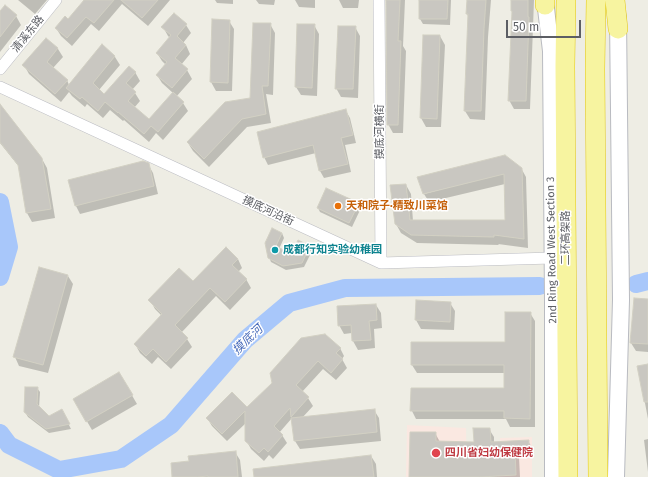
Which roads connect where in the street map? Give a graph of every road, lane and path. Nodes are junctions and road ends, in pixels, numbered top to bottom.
1 (56, 0) edge
2 (379, 0) edge
3 (566, 0) edge
4 (596, 0) edge
5 (615, 0) edge
6 (618, 0) edge
7 (545, 2) edge
8 (618, 29) junction
9 (0, 68) edge
10 (0, 87) edge
11 (552, 258) junction
12 (380, 263) junction
13 (553, 477) edge
14 (568, 477) edge
15 (598, 477) edge
16 (616, 477) edge

1 - 9 street, 清溪东路
2 - 12 street, 摸底河横街
3 - 14 highway, 二环高架路
4 - 15 highway
5 - 8 highway
6 - 8 main road
7 - 11 main road, 2nd Ring Road West Section 3
8 - 16 main road
10 - 12 street, 摸底河沿街
11 - 12 street, 摸底河沿街
11 - 13 main road, 2nd Ring Road West Section 3

